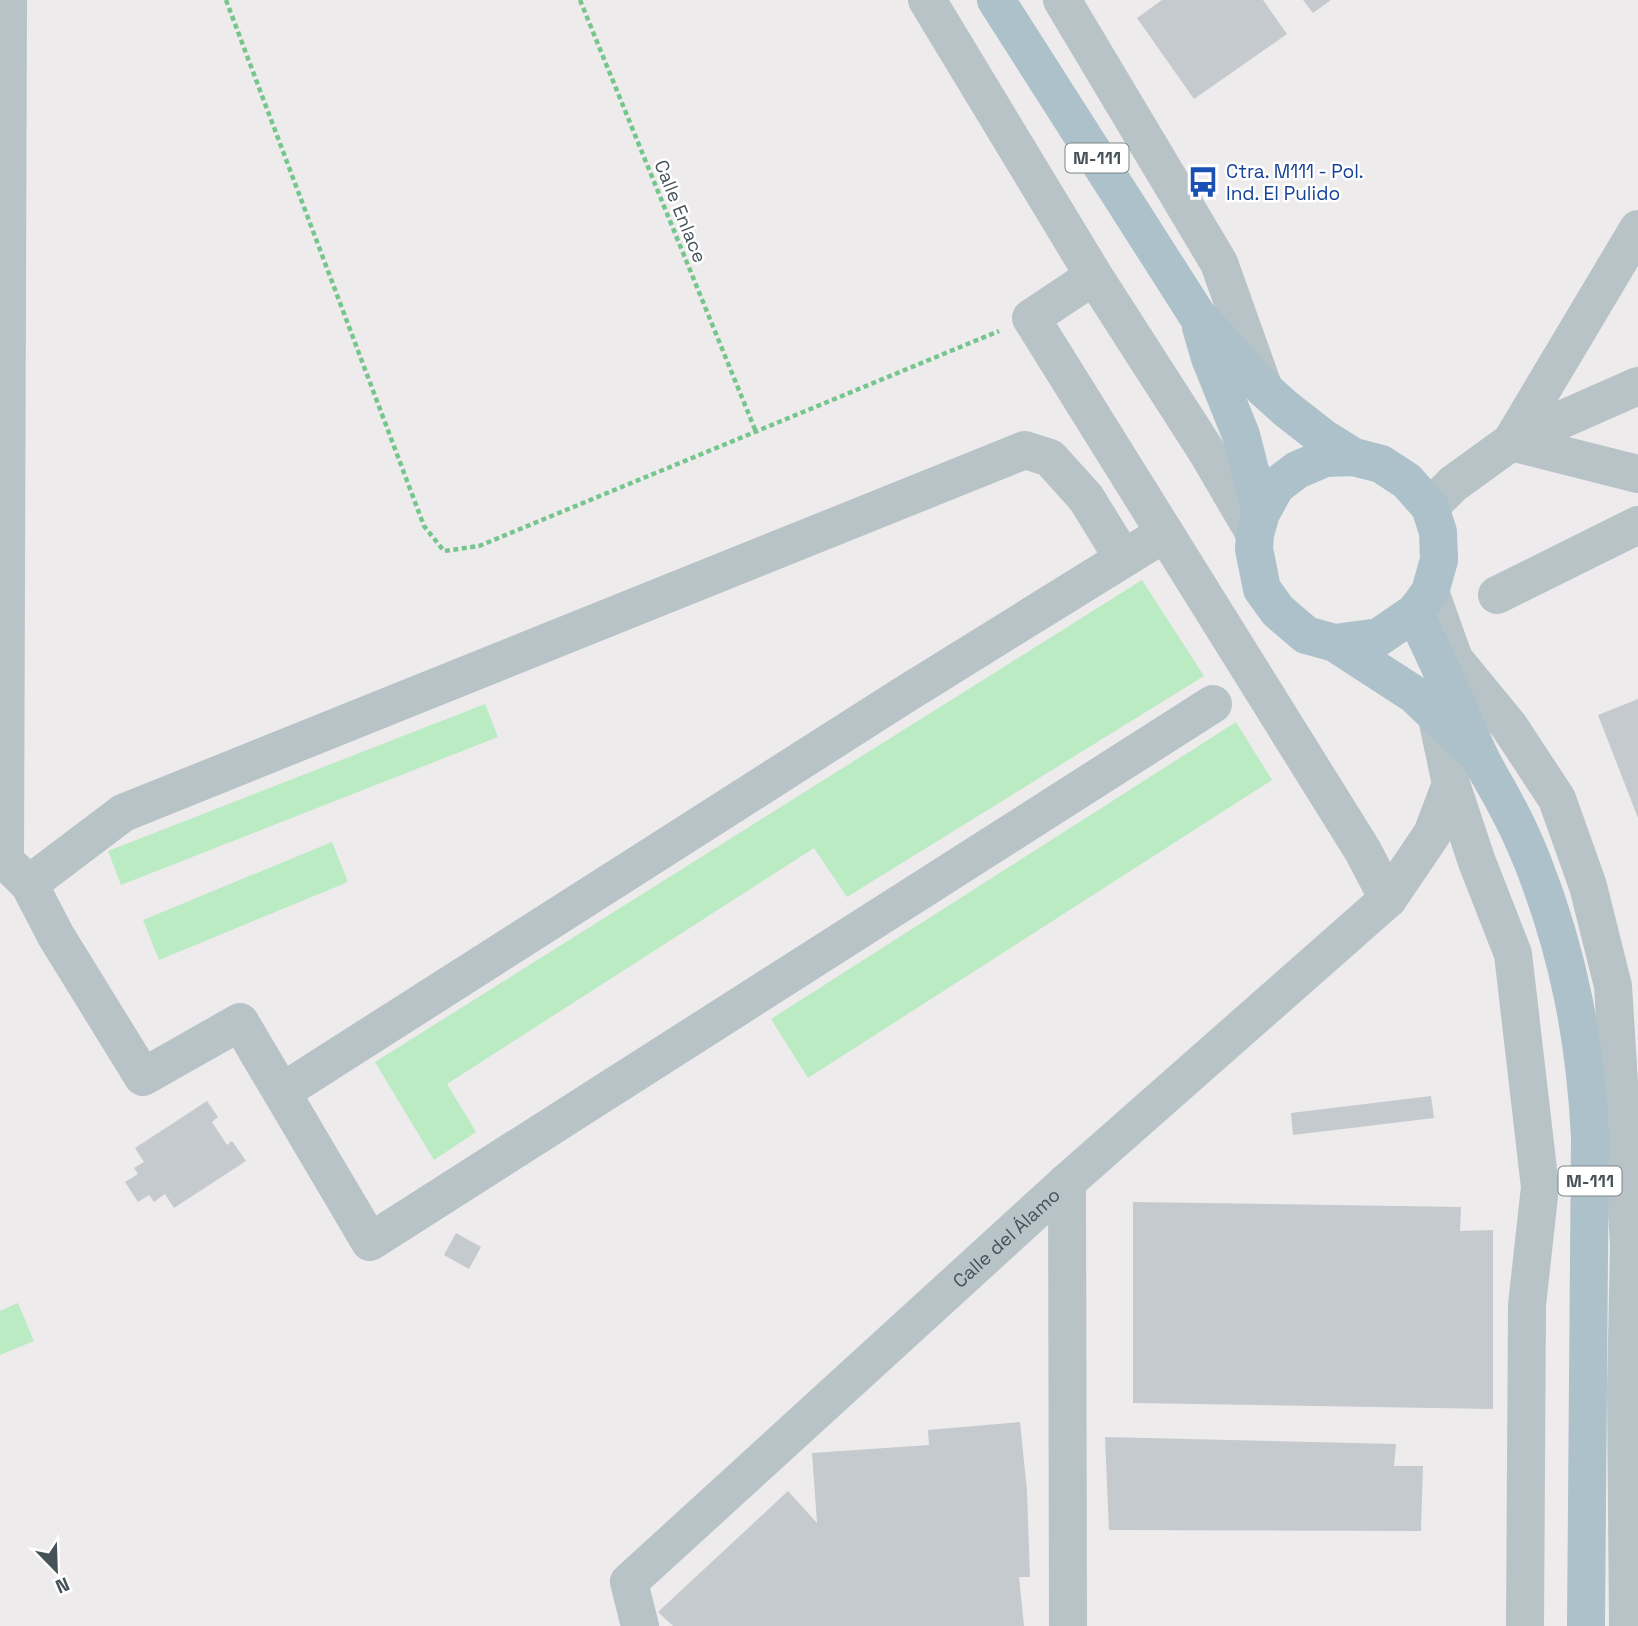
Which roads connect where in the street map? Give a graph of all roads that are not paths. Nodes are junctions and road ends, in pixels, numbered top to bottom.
1 (8, 0) edge
2 (927, 0) edge
3 (996, 0) edge
4 (1076, 5) edge
5 (1638, 229) edge
6 (1094, 276) junction
7 (1197, 315) junction
8 (1638, 386) edge
9 (1264, 389) junction
10 (1511, 442) junction
11 (1354, 457) junction
12 (1635, 471) edge
13 (1430, 506) junction
14 (1258, 523) junction
15 (1638, 525) edge
16 (1164, 533) junction
17 (1123, 558) junction
18 (1497, 595) dead end
19 (1422, 603) junction
20 (1335, 643) junction
21 (1213, 704) dead end
22 (1437, 718) junction
23 (1479, 756) junction
24 (1451, 784) junction
25 (29, 884) junction
26 (1388, 899) junction
27 (282, 1092) junction
28 (1619, 1111) junction
29 (1638, 1155) edge
30 (1067, 1182) junction
31 (1632, 1456) edge
32 (640, 1626) edge
33 (1068, 1626) edge
34 (1525, 1626) edge
35 (1586, 1626) edge
36 (1628, 1626) edge

1 - 25 street
2 - 6 street
3 - 7 main road, M-111
4 - 9 street
5 - 10 street
6 - 14 street
6 - 16 street
7 - 9 main road, M-111
7 - 14 main road, M-111
8 - 10 street
9 - 11 main road, M-111
10 - 12 street
10 - 13 street
11 - 13 main road, M-111
11 - 14 main road, M-111
13 - 19 main road, M-111
14 - 20 main road, M-111
15 - 18 street
16 - 17 street
16 - 26 street
17 - 25 street
17 - 27 street
19 - 20 main road, M-111
19 - 23 main road, M-111
19 - 28 street
20 - 22 main road, M-111
21 - 27 street
22 - 23 main road, M-111
22 - 24 street
23 - 35 main road, M-111
24 - 26 street, Calle del Álamo
24 - 34 street
25 - 27 street
26 - 30 street, Calle del Álamo
28 - 29 street
28 - 31 street
30 - 32 street, Calle del Álamo
30 - 33 street
31 - 36 street

